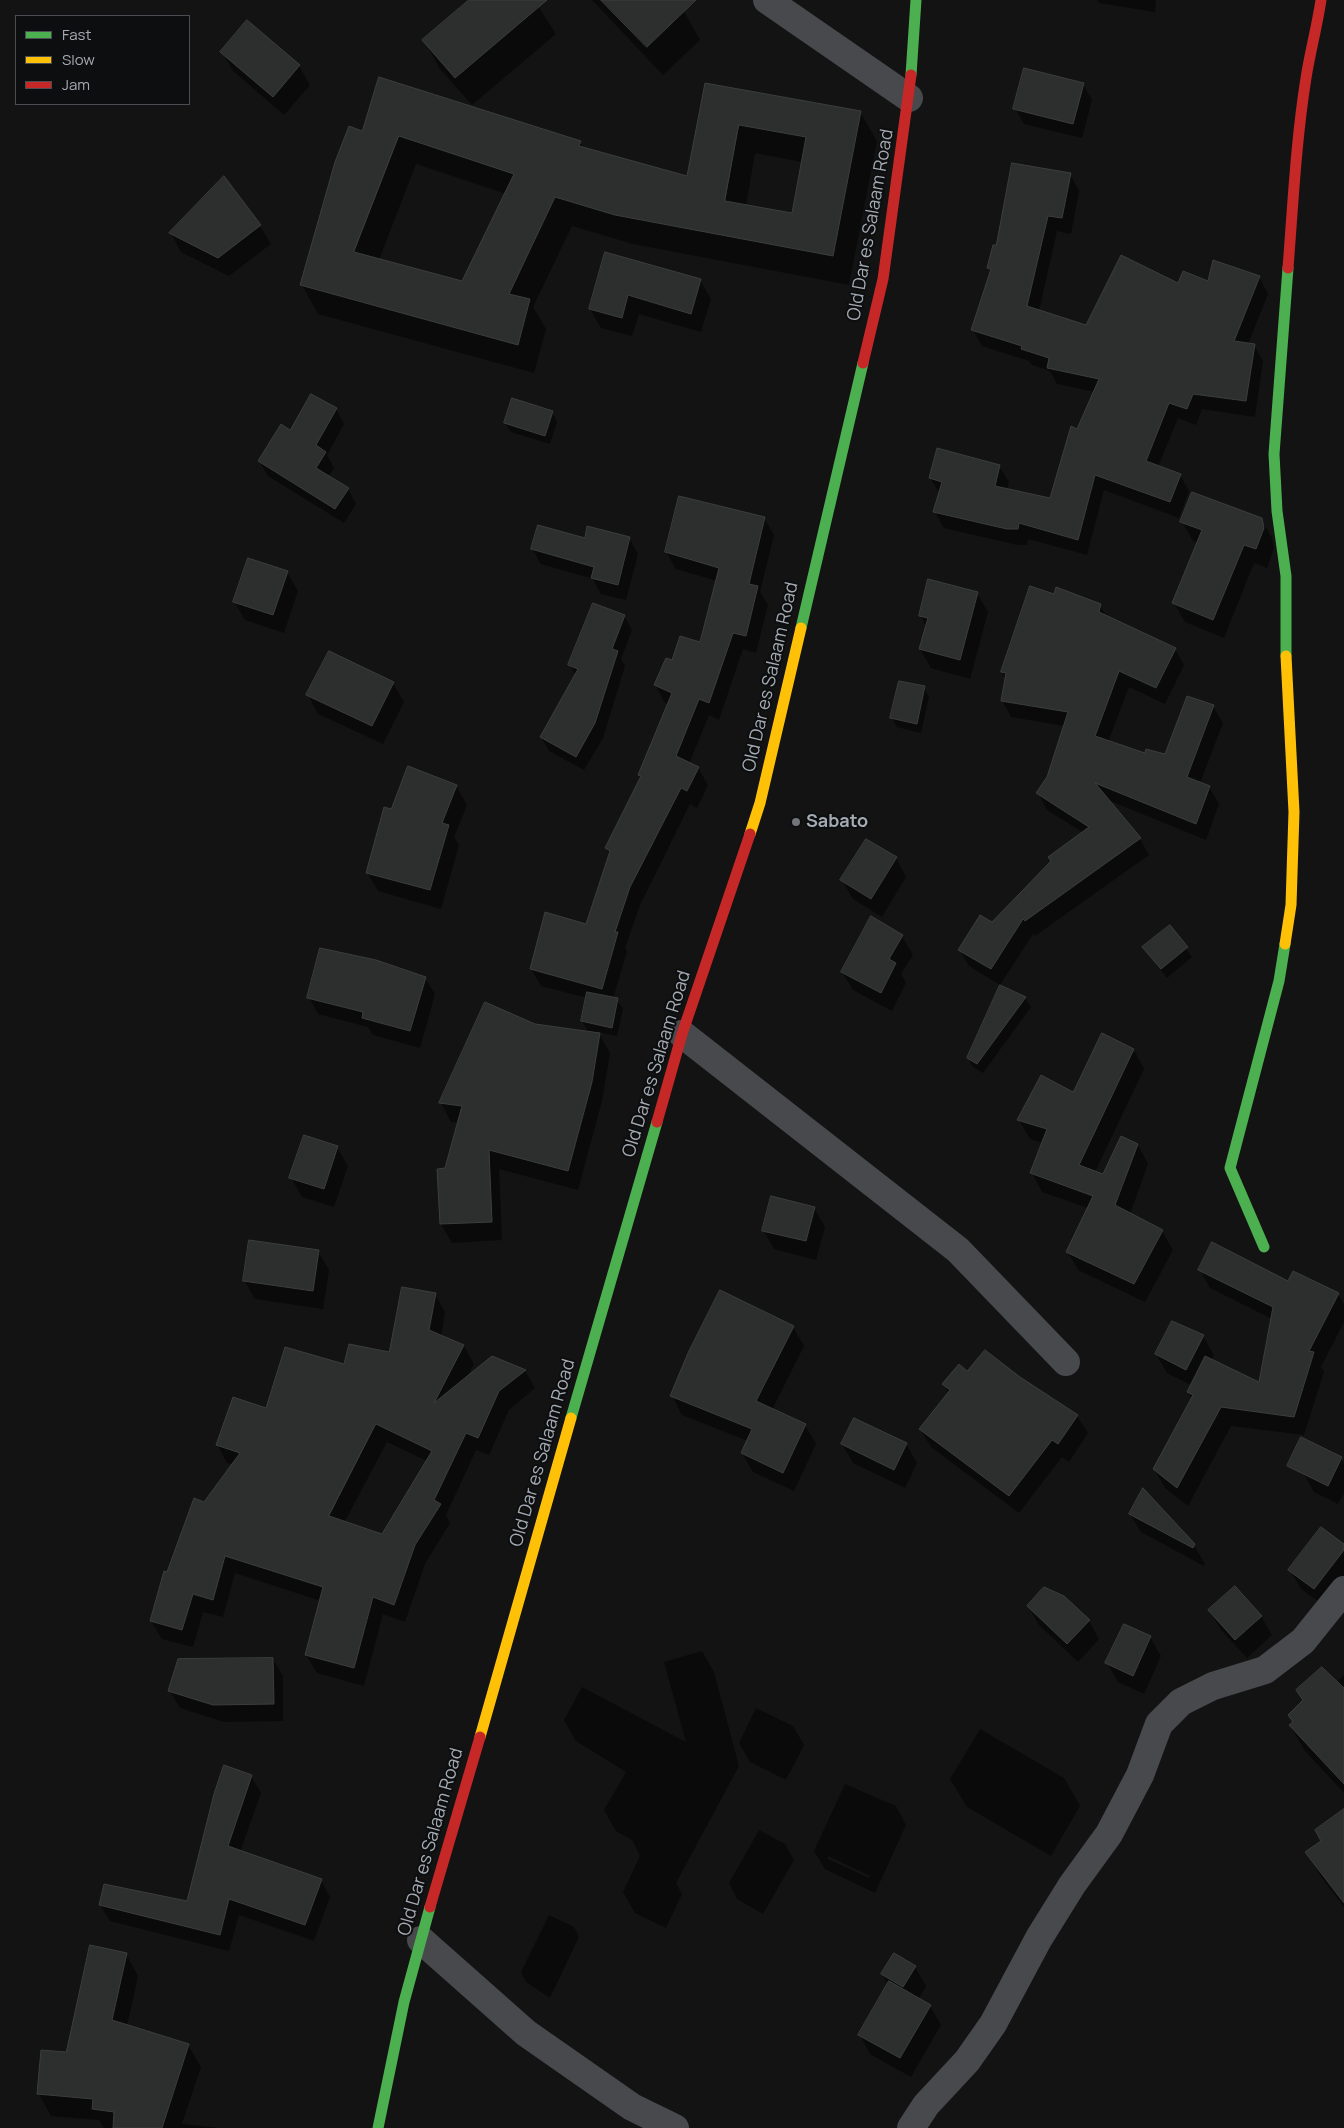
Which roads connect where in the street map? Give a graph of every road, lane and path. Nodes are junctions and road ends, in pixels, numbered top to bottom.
1 (767, 0) edge
2 (916, 0) edge
3 (1321, 0) edge
4 (909, 98) junction
5 (682, 1034) junction
6 (1264, 1247) dead end
7 (1066, 1362) dead end
8 (1344, 1590) edge
9 (421, 1940) junction
10 (378, 2128) edge
11 (675, 2128) edge
12 (911, 2128) edge

1 - 4 street
2 - 4 street, Old Dar es Salaam Road
3 - 6 street
4 - 5 street, Old Dar es Salaam Road
5 - 7 street
5 - 9 street, Old Dar es Salaam Road
8 - 12 street
9 - 10 street, Old Dar es Salaam Road
9 - 11 street

